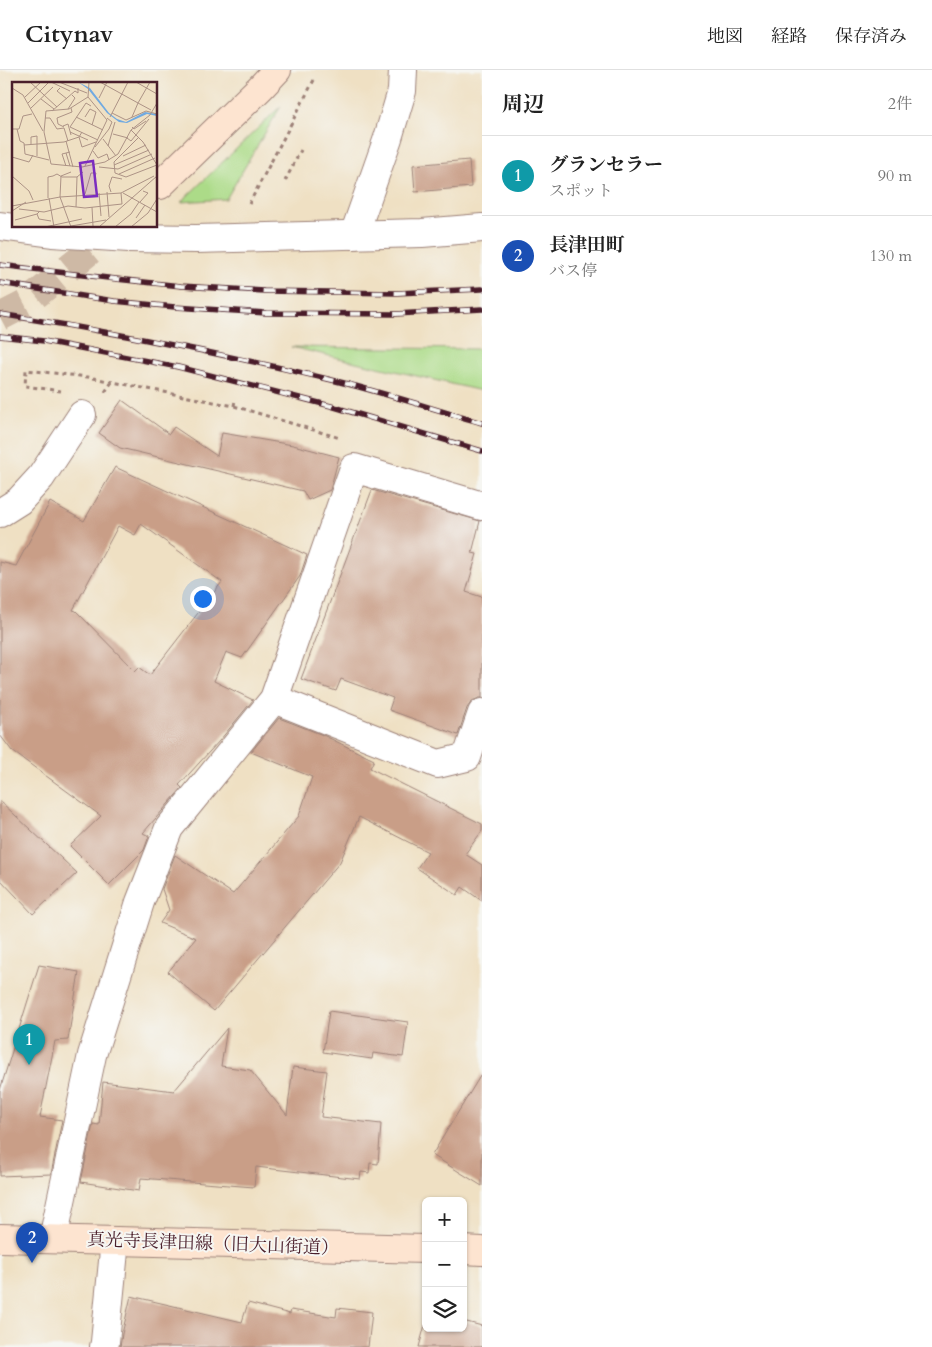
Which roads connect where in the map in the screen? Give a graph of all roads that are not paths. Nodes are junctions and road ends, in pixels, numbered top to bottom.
1 (277, 70) edge
2 (403, 70) edge
3 (160, 185) dead end
4 (15, 228) edge
5 (482, 228) edge
6 (354, 235) junction
7 (82, 415) road end
8 (482, 506) edge
9 (0, 513) edge
10 (274, 699) junction
11 (482, 713) edge
12 (0, 1238) edge
13 (53, 1239) junction
14 (115, 1241) junction
15 (422, 1249) edge
16 (467, 1250) edge
17 (482, 1251) edge
18 (104, 1347) edge

1 - 3 main road
2 - 6 street
4 - 6 street
5 - 6 street
7 - 9 street
8 - 10 street
10 - 11 street
10 - 13 street
12 - 13 main road, 真光寺長津田線（旧大山街道）
13 - 14 main road, 真光寺長津田線（旧大山街道）
14 - 15 main road, 真光寺長津田線（旧大山街道）
14 - 18 street
16 - 17 main road

